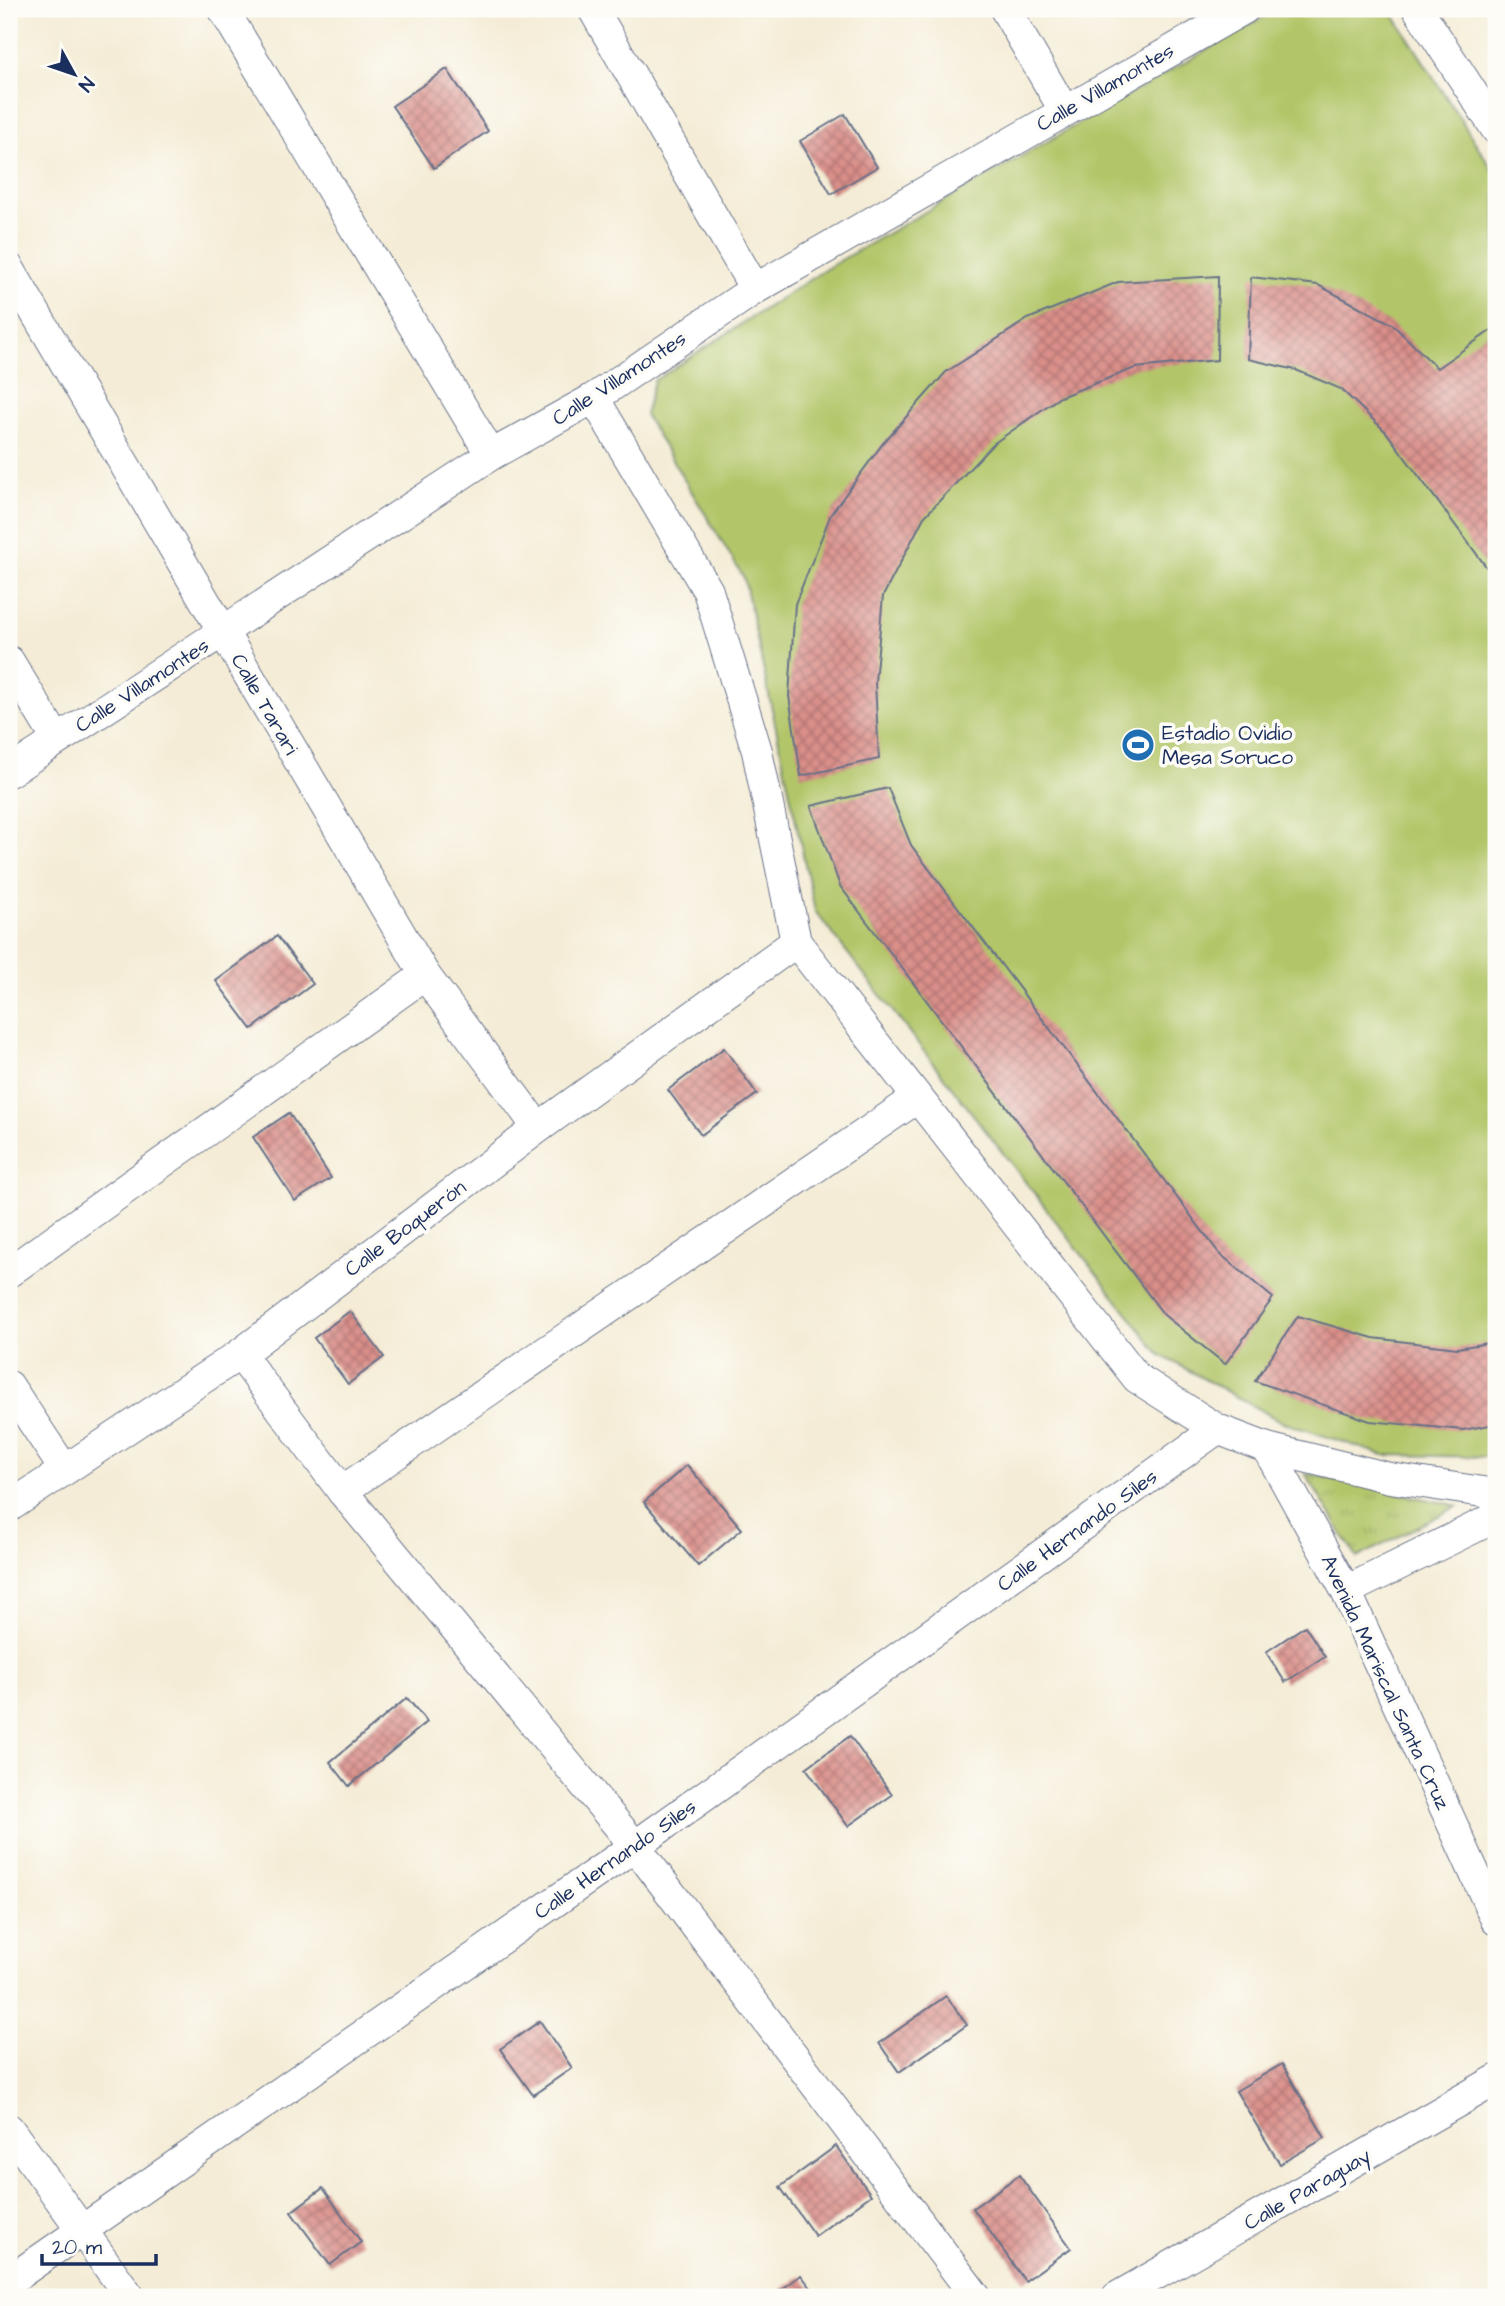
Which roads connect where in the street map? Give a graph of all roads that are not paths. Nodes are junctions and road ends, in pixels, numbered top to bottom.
1 (223, 9) edge
2 (593, 9) edge
3 (1005, 9) edge
4 (1244, 9) edge
5 (1418, 9) edge
6 (1064, 110) junction
7 (1496, 129) edge
8 (9, 268) edge
9 (755, 289) junction
10 (594, 398) junction
11 (491, 455) junction
12 (223, 632) junction
13 (9, 661) edge
14 (57, 740) junction
15 (9, 772) edge
16 (796, 942) junction
17 (425, 975) junction
18 (917, 1098) junction
19 (538, 1128) junction
20 (9, 1272) edge
21 (240, 1354) junction
22 (9, 1386) edge
23 (1217, 1429) junction
24 (1267, 1448) junction
25 (64, 1469) junction
26 (342, 1490) junction
27 (1496, 1494) edge
28 (9, 1507) edge
29 (1496, 1517) edge
30 (1346, 1591) junction
31 (635, 1846) junction
32 (1496, 1920) edge
33 (1496, 2080) edge
34 (9, 2129) edge
35 (82, 2231) junction
36 (9, 2281) edge
37 (130, 2297) edge
38 (976, 2297) edge
39 (1117, 2297) edge

1 - 11 street
2 - 9 street
3 - 6 street
4 - 6 street, Calle Villamontes
5 - 7 street
6 - 9 street, Calle Villamontes
8 - 12 street, Calle Tarari
9 - 10 street, Calle Villamontes
10 - 11 street, Calle Villamontes
10 - 16 street
11 - 12 street, Calle Villamontes
12 - 14 street, Calle Villamontes
12 - 17 street, Calle Tarari
13 - 14 street
14 - 15 street, Calle Villamontes
16 - 18 street
16 - 19 street, Calle Boquerón
17 - 19 street, Calle Tarari
17 - 20 street
18 - 23 street
18 - 26 street
19 - 21 street, Calle Boquerón
21 - 25 street, Calle Boquerón
21 - 26 street
22 - 25 street
23 - 24 street
23 - 31 street, Calle Hernando Siles
24 - 27 street
24 - 30 street, Avenida Mariscal Santa Cruz
25 - 28 street, Calle Boquerón
26 - 31 street
29 - 30 street
30 - 32 street, Avenida Mariscal Santa Cruz
31 - 35 street, Calle Hernando Siles
31 - 38 street
33 - 39 street, Calle Paraguay
34 - 35 street
35 - 36 street, Calle Hernando Siles
35 - 37 street

